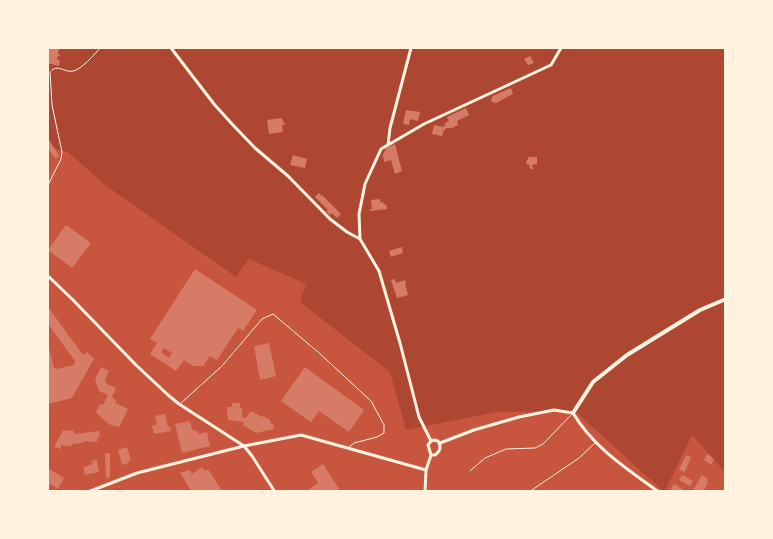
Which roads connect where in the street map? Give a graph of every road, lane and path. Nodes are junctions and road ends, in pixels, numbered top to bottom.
1 (100, 48) edge
2 (171, 48) edge
3 (411, 48) edge
4 (561, 48) edge
5 (388, 145) junction
6 (48, 185) edge
7 (360, 239) junction
8 (48, 276) edge
9 (726, 299) edge
10 (180, 404) junction
11 (573, 413) junction
12 (430, 441) junction
13 (596, 442) junction
14 (440, 443) junction
15 (244, 446) junction
16 (348, 448) junction
17 (431, 455) junction
18 (426, 470) junction
19 (470, 471) dead end
20 (88, 492) edge
21 (275, 492) edge
22 (425, 492) edge
23 (528, 492) edge
24 (659, 492) edge

1 - 6 path
2 - 7 street
3 - 5 street
4 - 5 street
5 - 7 street
7 - 12 street
8 - 10 street
9 - 11 street
10 - 15 street
10 - 16 lane
11 - 13 street
11 - 14 street
11 - 19 lane
12 - 14 street
12 - 17 street
13 - 23 lane
13 - 24 street
14 - 17 street
15 - 16 street
15 - 20 street
15 - 21 street
16 - 18 street
17 - 18 street
18 - 22 street

